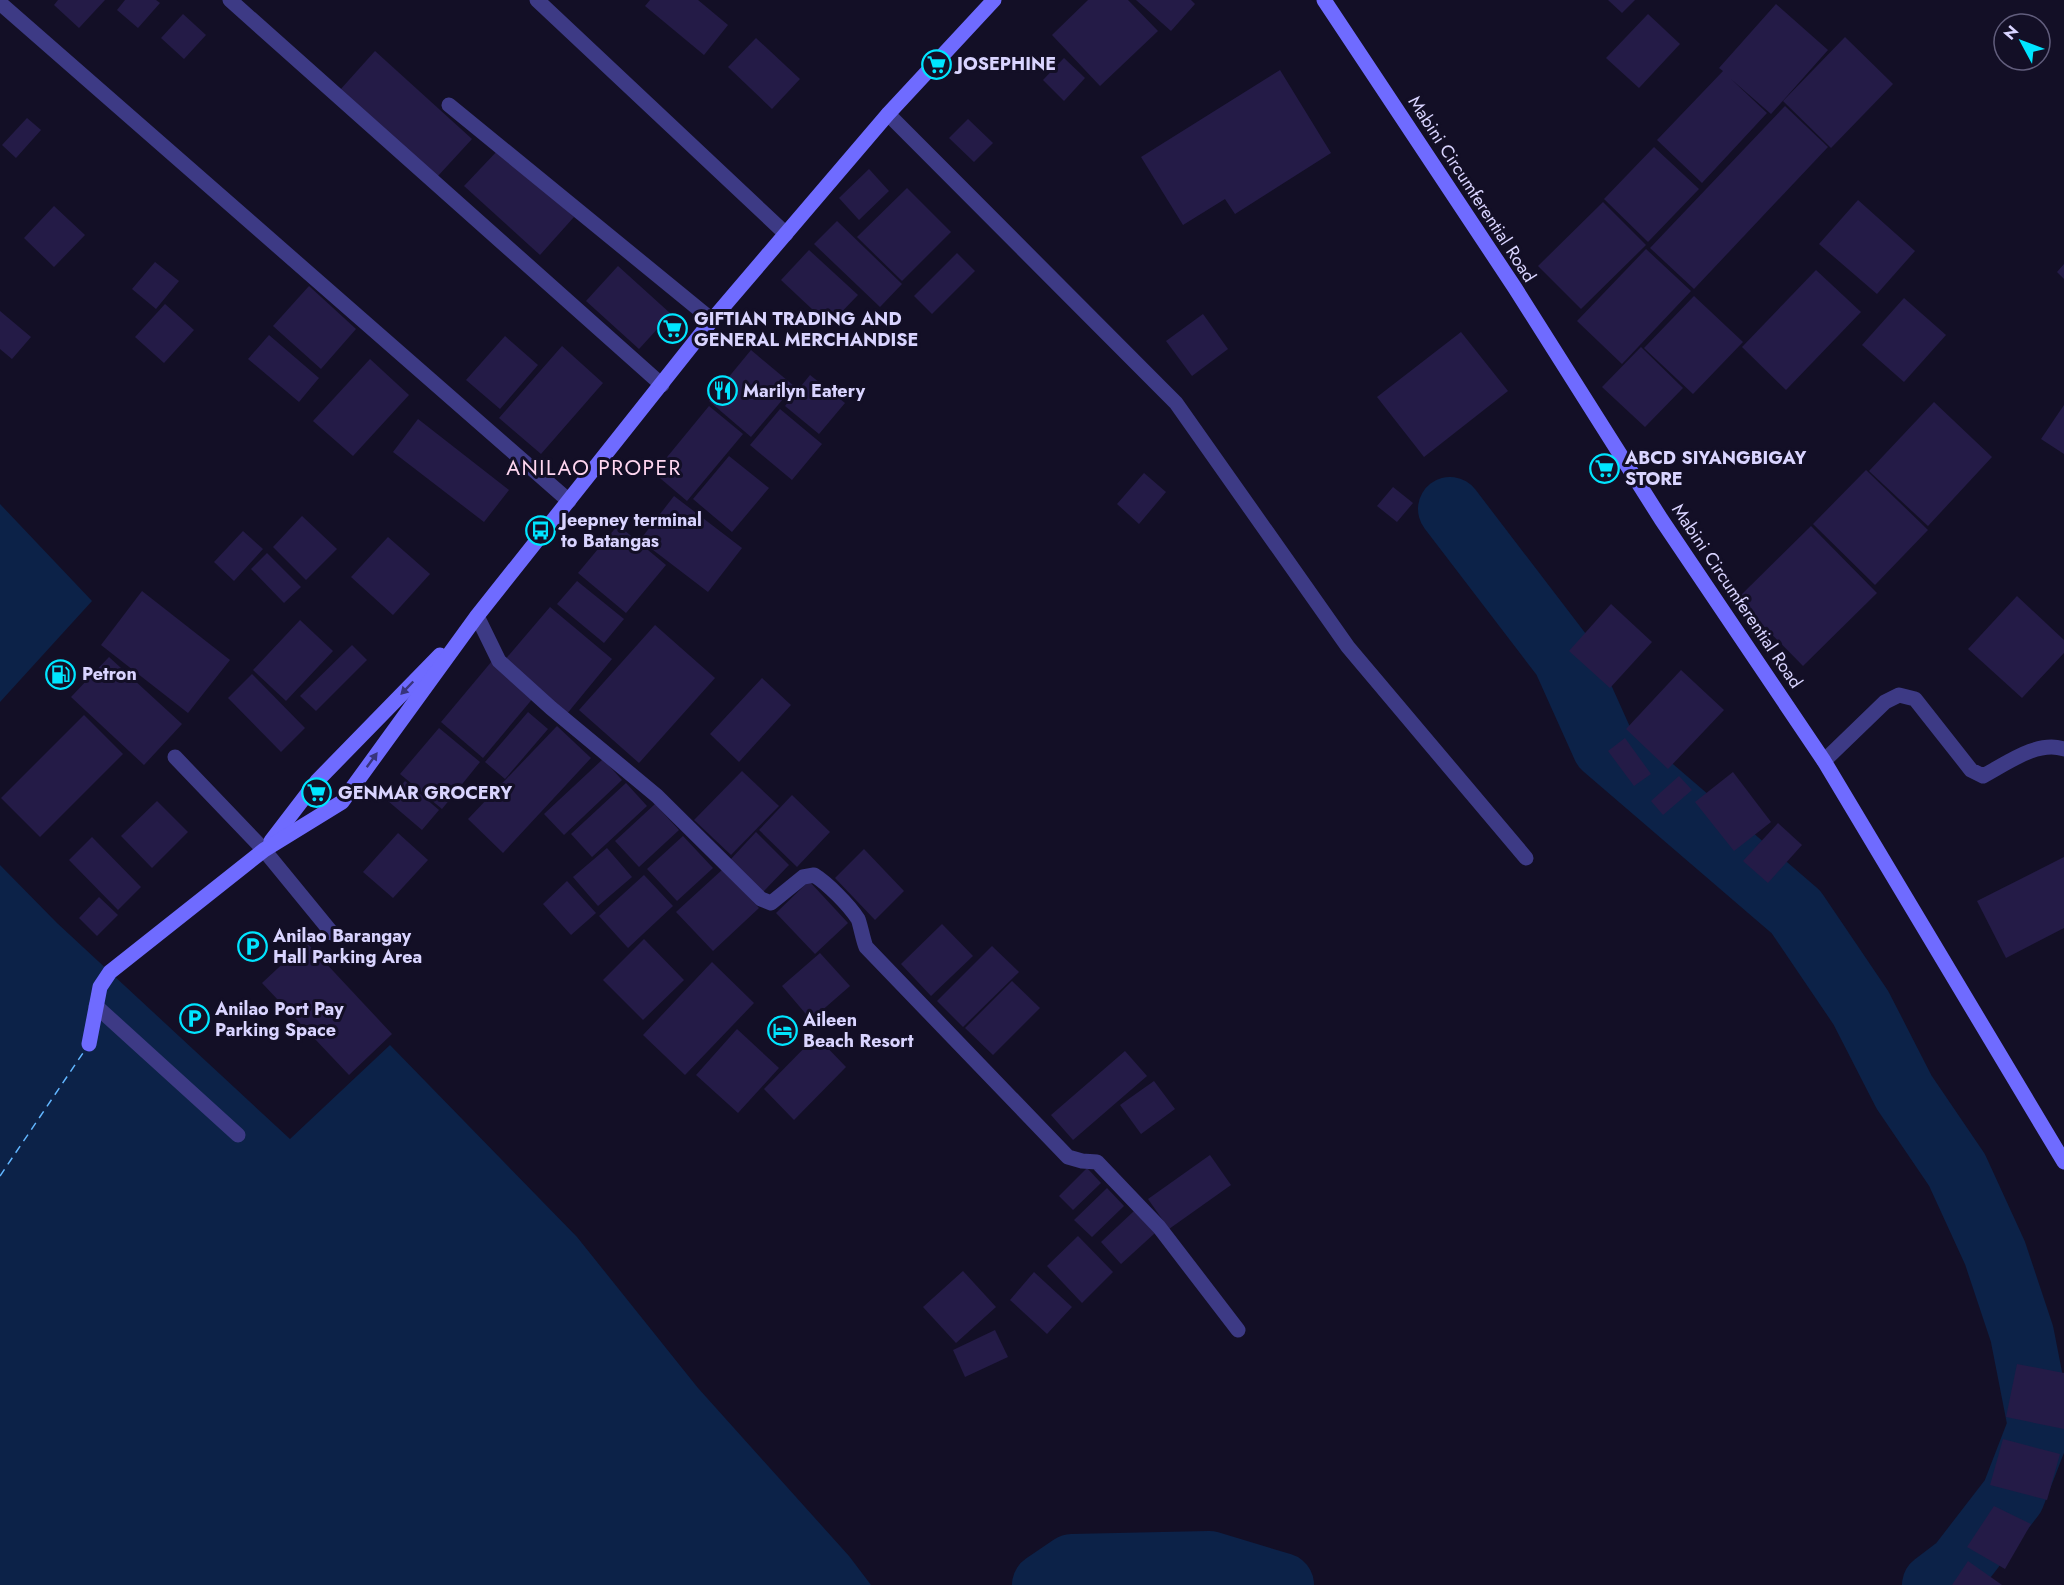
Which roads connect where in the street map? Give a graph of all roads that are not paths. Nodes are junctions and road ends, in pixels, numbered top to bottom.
1 (230, 0) edge
2 (537, 0) edge
3 (994, 0) edge
4 (1324, 0) edge
5 (0, 3) edge
6 (449, 105) dead end
7 (888, 114) junction
8 (786, 234) junction
9 (712, 320) junction
10 (662, 385) junction
11 (569, 501) junction
12 (477, 616) junction
13 (2064, 749) edge
14 (175, 757) dead end
15 (1824, 761) junction
16 (264, 850) junction
17 (1526, 858) dead end
18 (333, 933) dead end
19 (96, 1006) junction
20 (89, 1044) dead end
21 (238, 1135) dead end
22 (2064, 1162) edge
23 (1238, 1330) dead end

1 - 10 street
2 - 8 street
3 - 7 street
4 - 15 street, Mabini Circumferential Road
5 - 11 street
6 - 9 street
7 - 8 street
7 - 17 street
8 - 9 street
9 - 10 street
10 - 11 street
11 - 12 street
12 -> 16 street
16 -> 12 street
12 - 23 street
13 - 15 street
14 - 16 street
15 - 22 street, Mabini Circumferential Road
16 - 18 street
16 - 19 street
19 - 20 street
19 - 21 street

